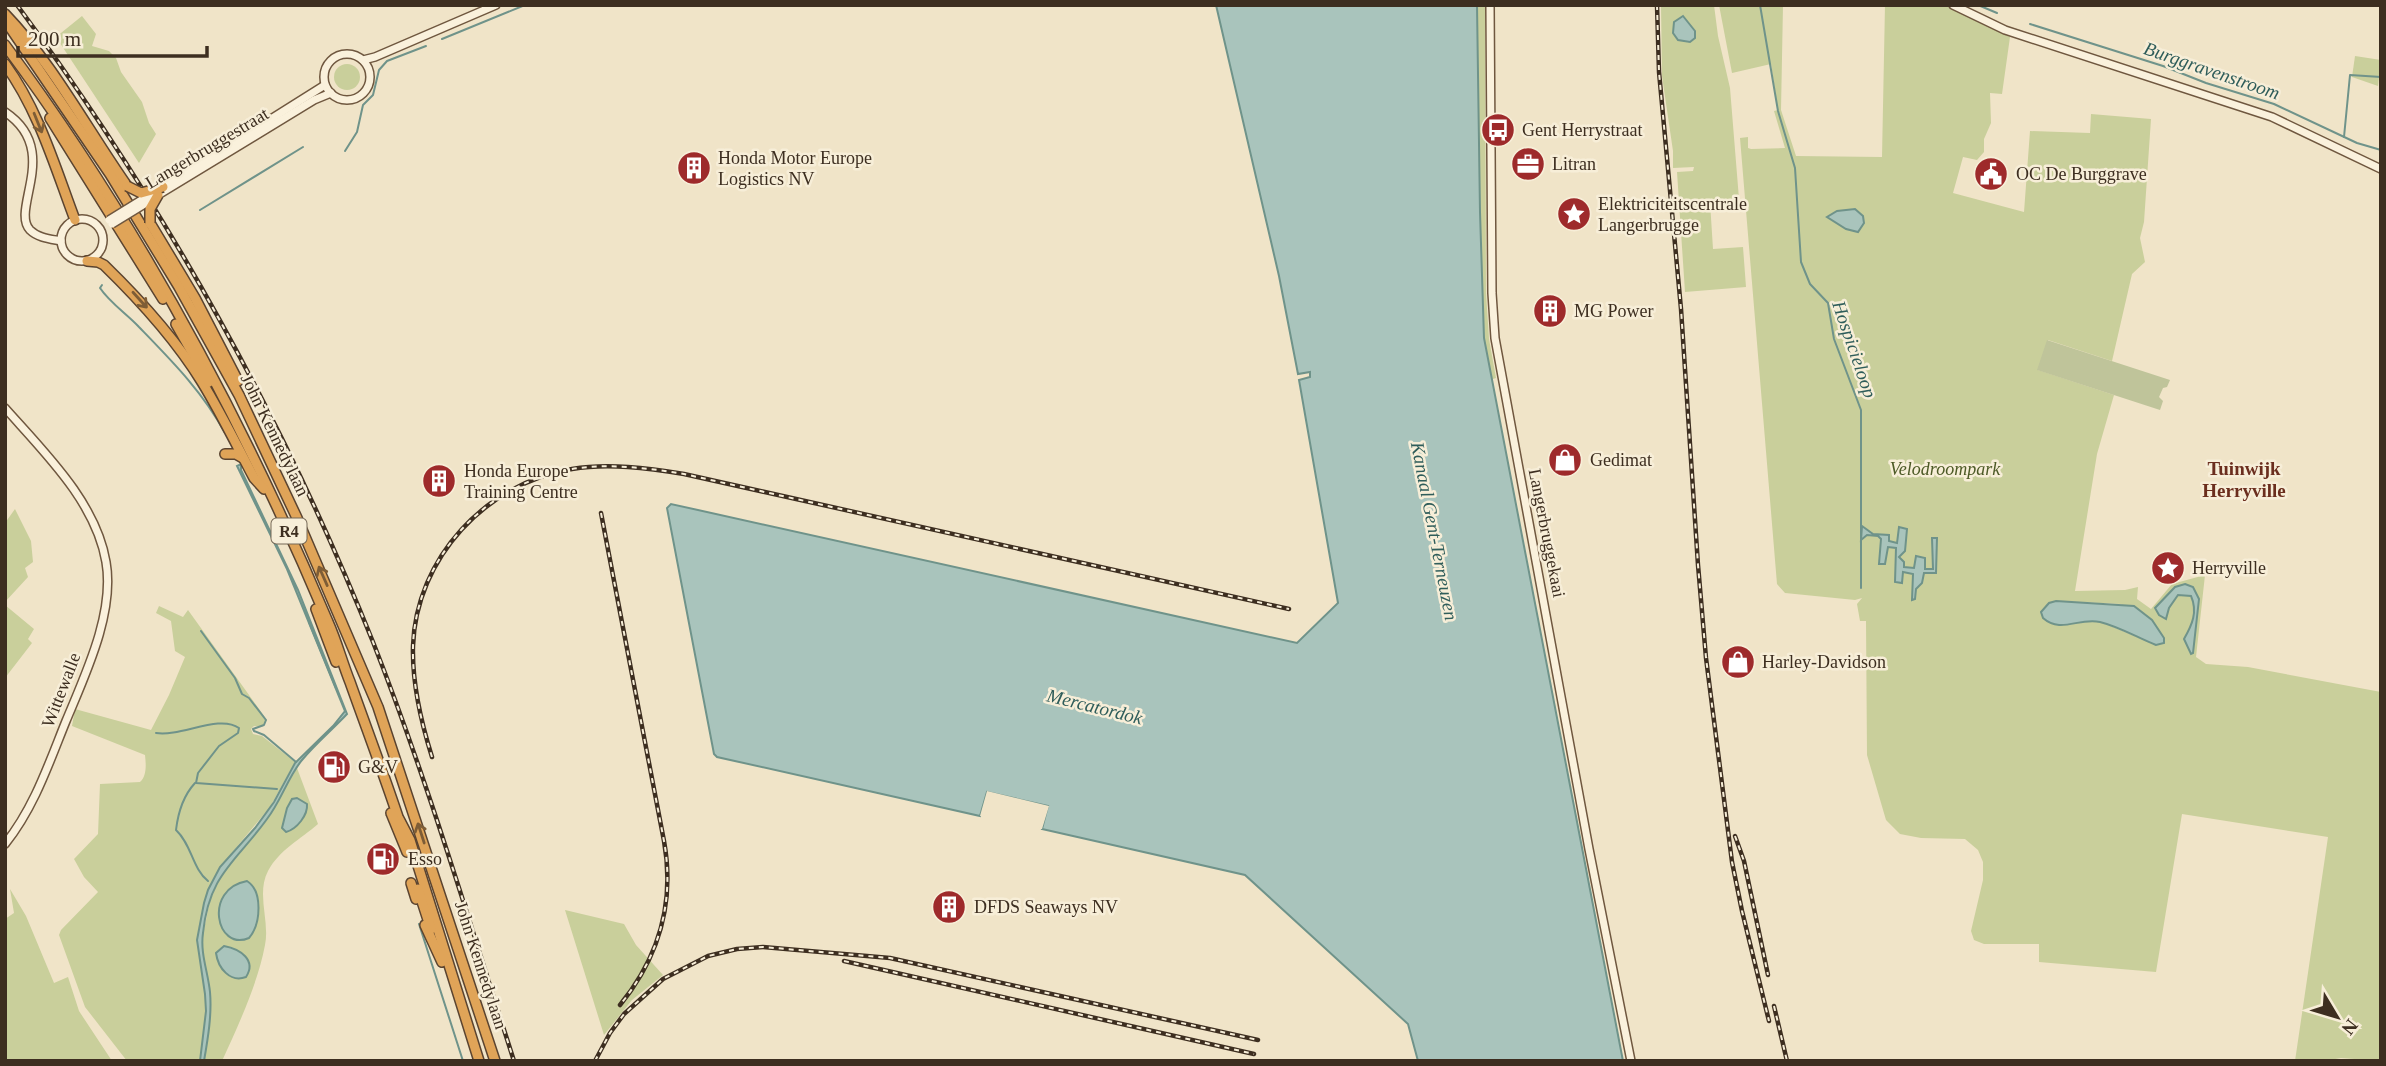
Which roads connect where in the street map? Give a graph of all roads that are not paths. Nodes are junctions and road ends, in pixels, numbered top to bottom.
1 (496, 5) edge
2 (1490, 5) edge
3 (1953, 5) edge
4 (5, 13) edge
5 (5, 20) edge
6 (5, 45) edge
7 (394, 48) junction
8 (5, 53) edge
9 (363, 60) junction
10 (5, 64) edge
11 (370, 73) junction
12 (325, 85) junction
13 (331, 93) junction
14 (5, 112) edge
15 (2381, 169) edge
16 (163, 190) junction
17 (75, 220) junction
18 (111, 222) junction
19 (96, 224) junction
20 (102, 234) junction
21 (61, 241) junction
22 (87, 261) junction
23 (5, 408) edge
24 (233, 438) junction
25 (244, 459) junction
26 (264, 489) junction
27 (297, 517) junction
28 (5, 844) edge
29 (411, 883) dead end
30 (442, 961) junction
31 (476, 1061) edge
32 (495, 1061) edge
33 (1631, 1061) edge

1 - 7 main road, Langerbruggestraat
2 - 33 main road, Langerbruggekaai
3 - 15 main road
4 - 16 highway, bridge
5 - 27 highway, John Kennedylaan / R4
6 - 31 highway, John Kennedylaan / R4
7 - 9 main road, Langerbruggestraat
7 - 11 main road, Langerbruggestraat
8 - 26 highway, John Kennedylaan / R4
9 - 11 main road
9 - 12 main road, Langerbruggestraat
10 -> 17 highway
11 - 13 main road, Langerbruggestraat
12 - 13 main road
12 - 16 main road, Langerbruggestraat
13 - 16 main road, Langerbruggestraat
14 - 21 main road
16 - 18 main road, Langerbruggestraat, bridge
16 - 27 highway, bridge
17 - 19 main road, Langerbruggestraat
17 - 21 main road
18 - 19 main road, Langerbruggestraat
18 - 20 main road, Langerbruggestraat
19 - 20 main road
20 - 22 main road, Langerbruggestraat
21 - 22 main road
22 -> 24 highway
23 - 28 main road, Wittewalle
24 - 25 highway
24 - 25 highway
25 - 26 highway
26 - 30 highway, John Kennedylaan / R4
32 -> 27 highway, John Kennedylaan / R4
29 - 30 highway
30 - 31 highway, John Kennedylaan / R4

